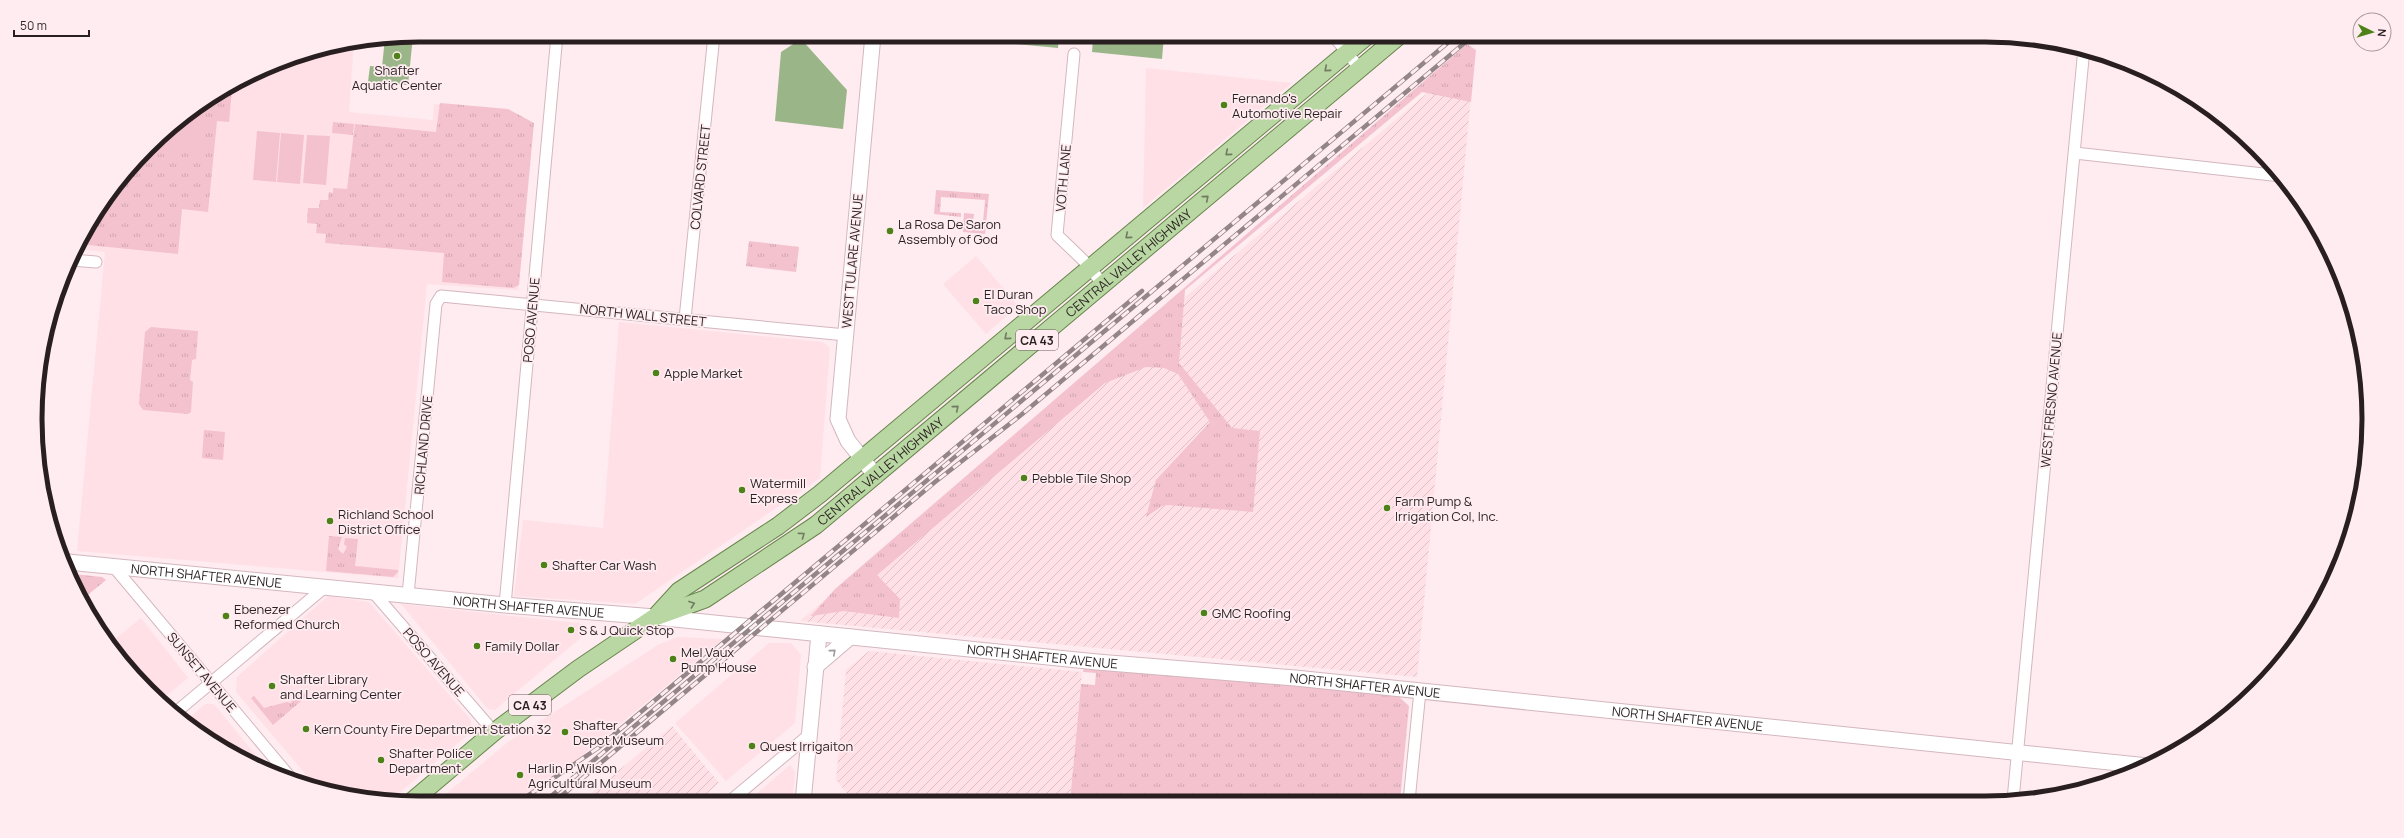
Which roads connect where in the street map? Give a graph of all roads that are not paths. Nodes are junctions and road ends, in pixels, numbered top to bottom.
1 (556, 42) edge
2 (713, 42) edge
3 (872, 42) edge
4 (1339, 42) edge
5 (1359, 42) edge
6 (1392, 42) edge
7 (1347, 52) junction
8 (1074, 54) dead end
9 (2083, 55) edge
10 (1360, 69) junction
11 (2075, 153) junction
12 (2272, 175) edge
13 (77, 261) edge
14 (96, 262) dead end
15 (1090, 267) junction
16 (1103, 284) junction
17 (441, 296) joint
18 (532, 304) junction
19 (685, 319) junction
20 (846, 335) junction
21 (862, 458) junction
22 (876, 476) junction
23 (71, 562) edge
24 (114, 567) junction
25 (325, 587) junction
26 (373, 592) junction
27 (408, 595) junction
28 (505, 605) junction
29 (655, 617) junction
30 (819, 634) junction
31 (850, 637) junction
32 (816, 667) junction
33 (212, 683) junction
34 (1420, 691) junction
35 (179, 710) edge
36 (494, 732) junction
37 (809, 735) junction
38 (2018, 752) junction
39 (2135, 765) edge
40 (286, 771) edge
41 (2014, 795) edge
42 (419, 796) edge
43 (736, 796) edge
44 (804, 796) edge
45 (1410, 796) edge

1 - 18 street, POSO AVENUE
2 - 19 street, COLVARD STREET
3 - 20 main road, WEST TULARE AVENUE
4 - 7 street
5 - 7 main road, CENTRAL VALLEY HIGHWAY / CA 43
6 - 10 main road, CENTRAL VALLEY HIGHWAY / CA 43
7 - 10 street
7 -> 15 main road, CENTRAL VALLEY HIGHWAY / CA 43
8 - 15 street, VOTH LANE
9 - 11 street, WEST FRESNO AVENUE
16 -> 10 main road, CENTRAL VALLEY HIGHWAY / CA 43
11 - 12 street
11 - 38 street, WEST FRESNO AVENUE
13 - 14 street
15 - 16 street, VOTH LANE
15 -> 21 main road, CENTRAL VALLEY HIGHWAY / CA 43
22 -> 16 main road, CENTRAL VALLEY HIGHWAY / CA 43
17 - 18 street, NORTH WALL STREET
17 - 27 street, RICHLAND DRIVE
18 - 19 street, NORTH WALL STREET
18 - 28 street, POSO AVENUE
19 - 20 street, NORTH WALL STREET
20 - 21 main road, WEST TULARE AVENUE
21 - 22 main road, WEST TULARE AVENUE
21 - 29 main road, CENTRAL VALLEY HIGHWAY / CA 43
29 -> 22 main road, CENTRAL VALLEY HIGHWAY / CA 43
23 - 24 main road, NORTH SHAFTER AVENUE
24 - 25 main road, NORTH SHAFTER AVENUE
24 - 33 street, SUNSET AVENUE
25 - 26 main road, NORTH SHAFTER AVENUE
25 - 33 street
26 - 27 main road, NORTH SHAFTER AVENUE
26 - 36 street, POSO AVENUE
27 - 28 main road, NORTH SHAFTER AVENUE
28 - 29 main road, NORTH SHAFTER AVENUE
29 - 30 main road, NORTH SHAFTER AVENUE
29 - 36 main road, CENTRAL VALLEY HIGHWAY / CA 43
30 - 31 main road, NORTH SHAFTER AVENUE
30 - 32 main road
32 -> 31 main road
31 - 34 main road, NORTH SHAFTER AVENUE
32 - 37 main road
33 - 35 street
33 - 40 street, SUNSET AVENUE
34 - 38 main road, NORTH SHAFTER AVENUE
34 - 45 street
36 - 42 main road, CENTRAL VALLEY HIGHWAY / CA 43
37 - 43 street
37 - 44 main road
38 - 39 main road, NORTH SHAFTER AVENUE
38 - 41 street, WEST FRESNO AVENUE

